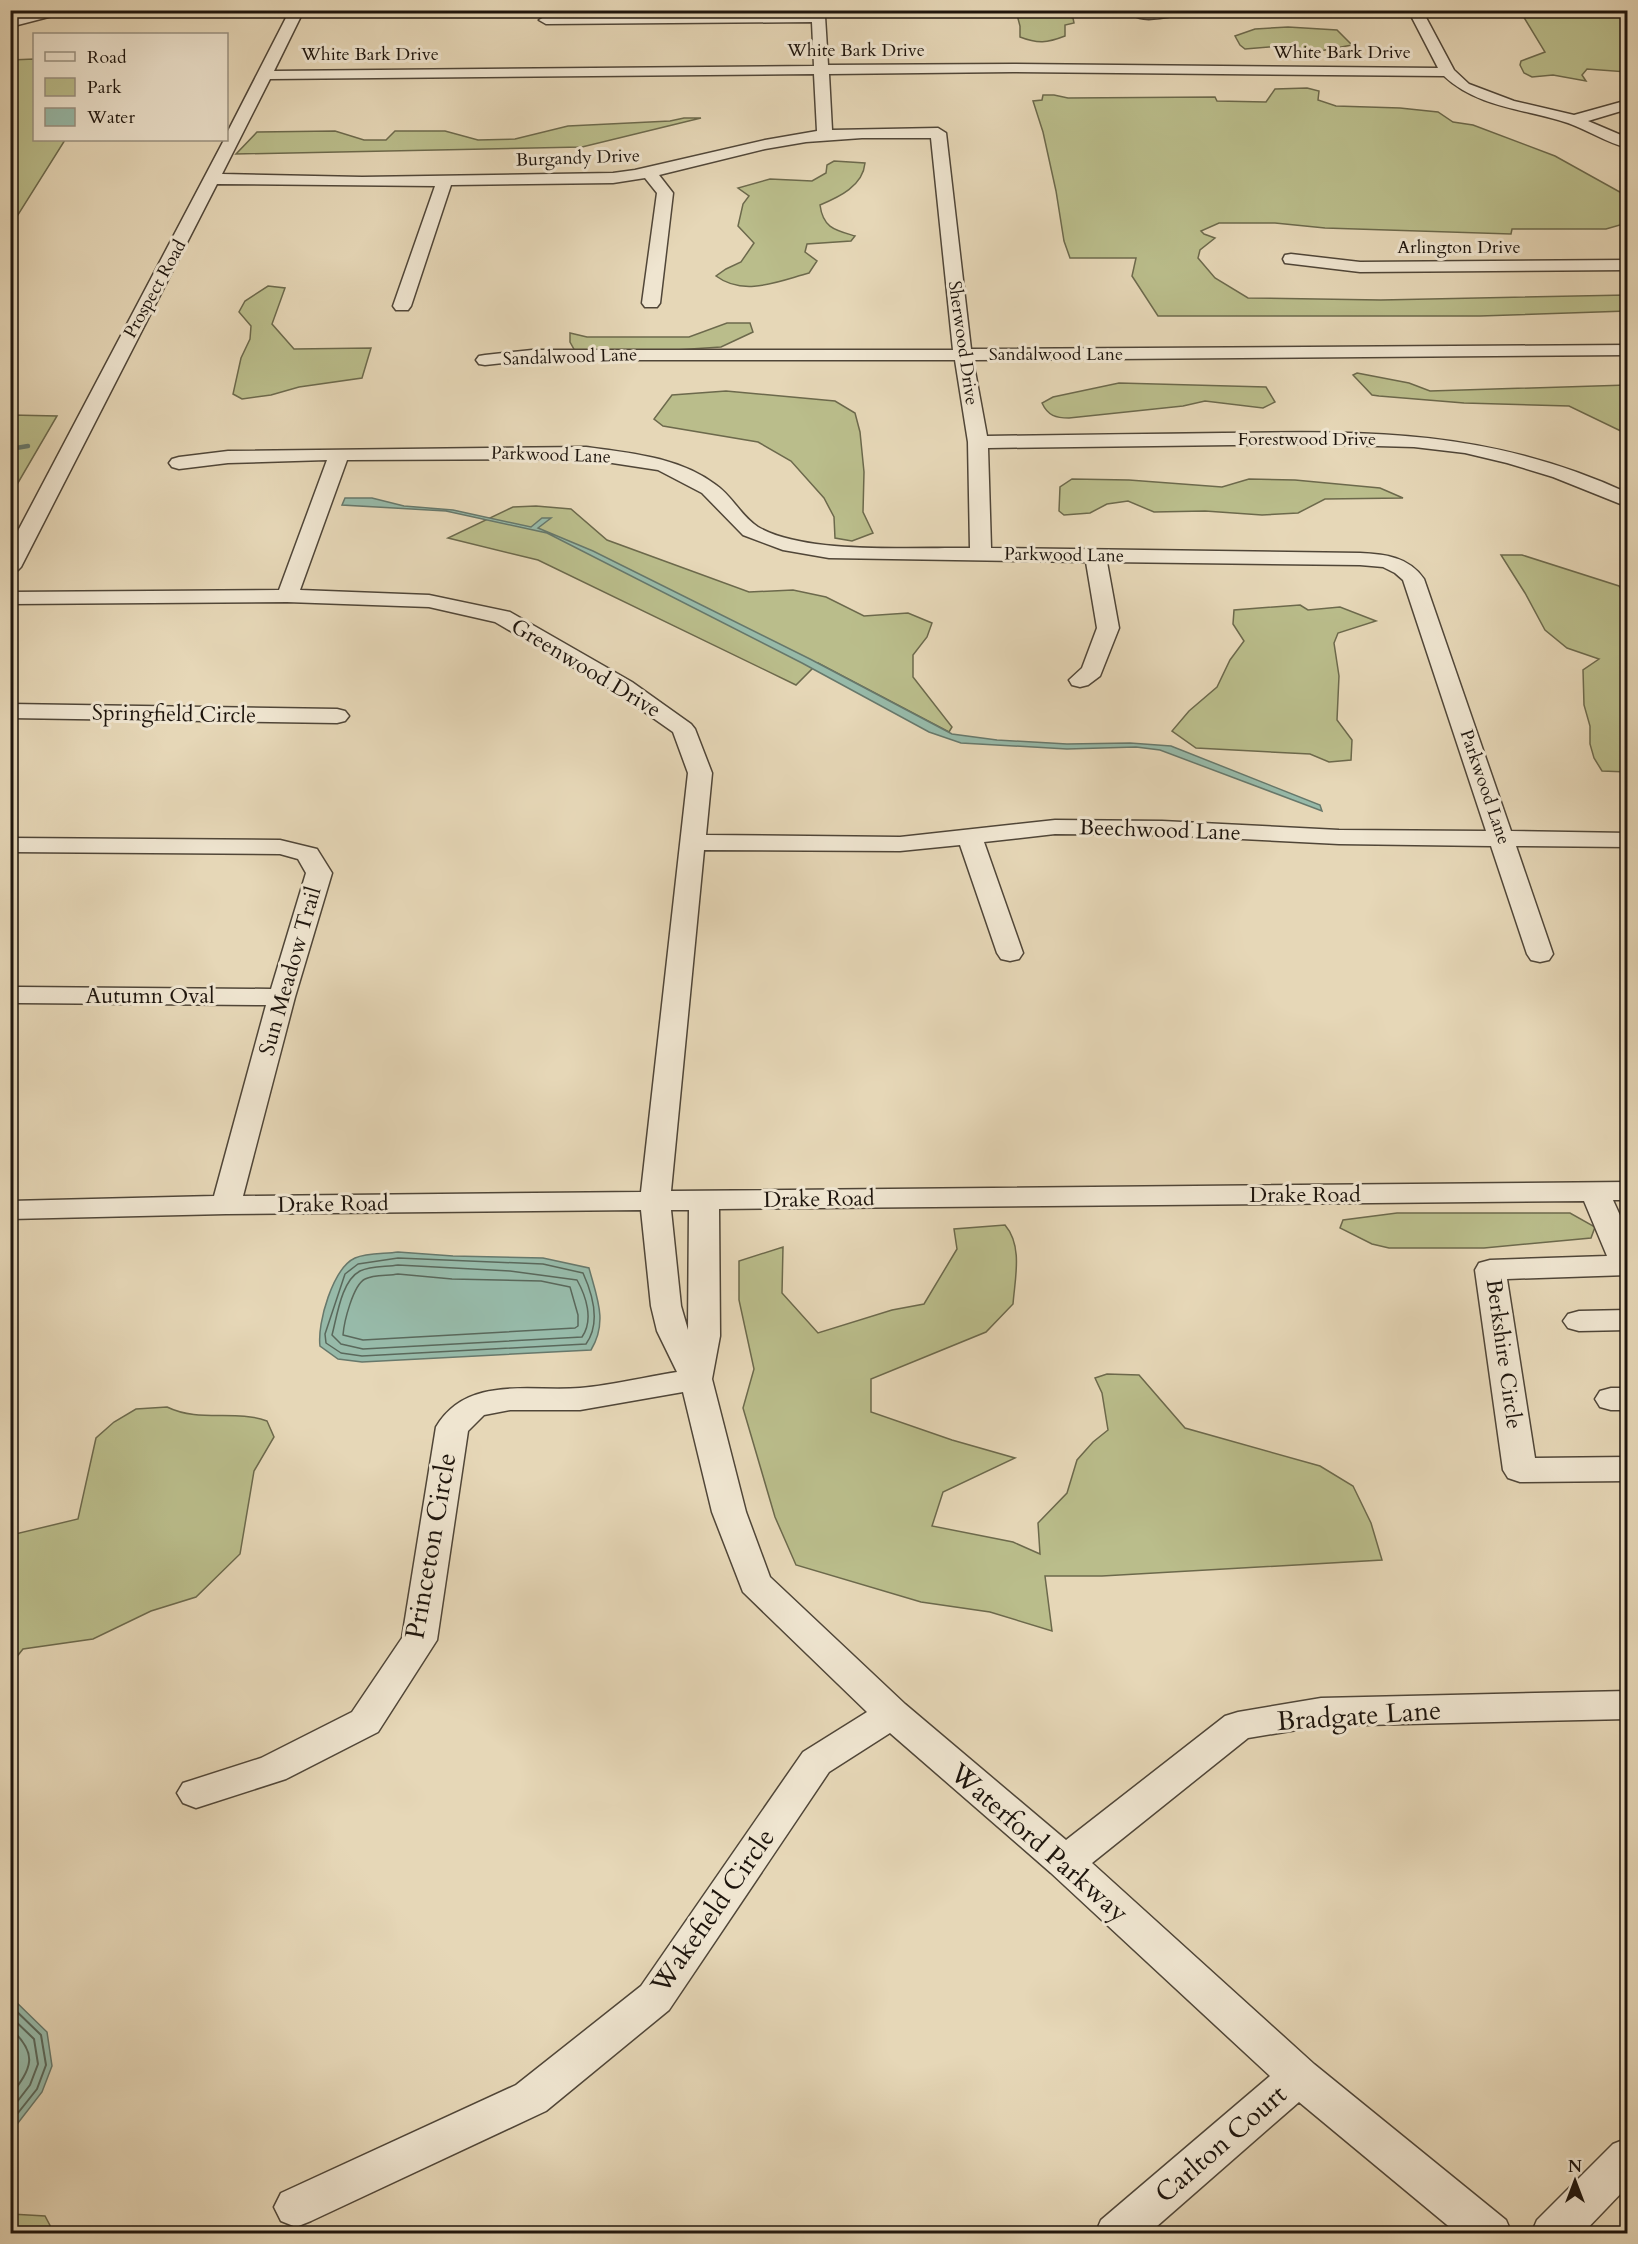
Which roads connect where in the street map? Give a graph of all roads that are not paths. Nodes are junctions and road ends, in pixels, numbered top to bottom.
1 (59, 10) edge
2 (297, 10) edge
3 (1179, 10) edge
4 (1415, 10) edge
5 (940, 11) edge
6 (818, 14) edge
7 (1142, 15) dead end
8 (546, 20) dead end
9 (10, 23) edge
10 (823, 70) junction
11 (1448, 72) junction
12 (265, 75) junction
13 (1628, 104) edge
14 (1574, 120) junction
15 (938, 133) joint
16 (825, 134) junction
17 (1628, 144) edge
18 (650, 174) junction
19 (214, 179) junction
20 (445, 181) junction
21 (1291, 259) dead end
22 (1628, 265) edge
23 (651, 303) dead end
24 (402, 306) dead end
25 (1628, 350) edge
26 (963, 355) junction
27 (484, 360) dead end
28 (978, 442) junction
29 (339, 454) junction
30 (179, 463) dead end
31 (1628, 501) edge
32 (981, 554) junction
33 (1096, 556) junction
34 (10, 567) edge
35 (287, 596) junction
36 (10, 598) edge
37 (1080, 680) dead end
38 (10, 711) edge
39 (337, 716) dead end
40 (970, 837) junction
41 (1503, 838) junction
42 (1628, 840) edge
43 (692, 843) junction
44 (10, 845) edge
45 (1010, 952) dead end
46 (1540, 954) dead end
47 (19, 995) dead end
48 (282, 997) junction
49 (1628, 1191) edge
50 (1595, 1192) junction
51 (704, 1200) junction
52 (655, 1201) junction
53 (226, 1204) junction
54 (10, 1210) edge
55 (1627, 1265) edge
56 (1628, 1320) edge
57 (1579, 1321) dead end
58 (696, 1379) junction
59 (1628, 1469) edge
60 (1628, 1705) edge
61 (892, 1714) junction
62 (195, 1793) dead end
63 (1065, 1862) junction
64 (1299, 2077) junction
65 (1628, 2157) edge
66 (296, 2207) dead end
67 (1116, 2234) edge
68 (1491, 2234) edge
69 (1552, 2234) edge

1 - 9 street
2 - 12 street, Prospect Road
3 - 7 street
4 - 11 street
5 - 6 street
6 - 8 street
6 - 10 street
10 - 11 street, White Bark Drive
10 - 12 street, White Bark Drive
10 - 16 street
11 - 14 street
12 - 19 street, Prospect Road
13 - 14 street
14 - 17 street
15 - 16 street, Burgandy Drive
15 - 26 street, Sherwood Drive
16 - 18 street, Burgandy Drive
18 - 20 street, Burgandy Drive
18 - 23 street
19 - 20 street, Burgandy Drive
19 - 34 street, Prospect Road
20 - 24 street
21 - 22 street, Arlington Drive
25 - 26 street, Sandalwood Lane
26 - 27 street, Sandalwood Lane
26 - 28 street, Sherwood Drive
28 - 31 street, Forestwood Drive
28 - 32 street, Sherwood Drive
29 - 30 street, Parkwood Lane
29 - 32 street, Parkwood Lane
29 - 35 street
32 - 33 street, Parkwood Lane
33 - 37 street
33 - 41 street, Parkwood Lane
35 - 36 street, Greenwood Drive
35 - 43 street, Greenwood Drive
38 - 39 street, Springfield Circle
40 - 41 street, Beechwood Lane
40 - 43 street, Beechwood Lane
40 - 45 street
41 - 42 street, Beechwood Lane
41 - 46 street, Parkwood Lane
43 - 52 street, Greenwood Drive
44 - 48 street, Sun Meadow Trail
47 - 48 street, Autumn Oval
48 - 53 street, Sun Meadow Trail
49 - 50 street, Drake Road
50 - 51 street, Drake Road
50 - 55 street, Berkshire Circle
51 - 52 street, Drake Road
51 - 58 street, Waterford Parkway
52 - 53 street, Drake Road
52 - 58 street, Waterford Parkway
53 - 54 street, Drake Road
55 - 59 street, Berkshire Circle
56 - 57 street
58 - 61 street, Waterford Parkway
58 - 62 street, Princeton Circle
60 - 63 street, Bradgate Lane
61 - 63 street, Waterford Parkway
61 - 66 street, Wakefield Circle
63 - 64 street, Waterford Parkway
64 - 67 street, Carlton Court
64 - 68 street, Waterford Parkway
65 - 69 street

